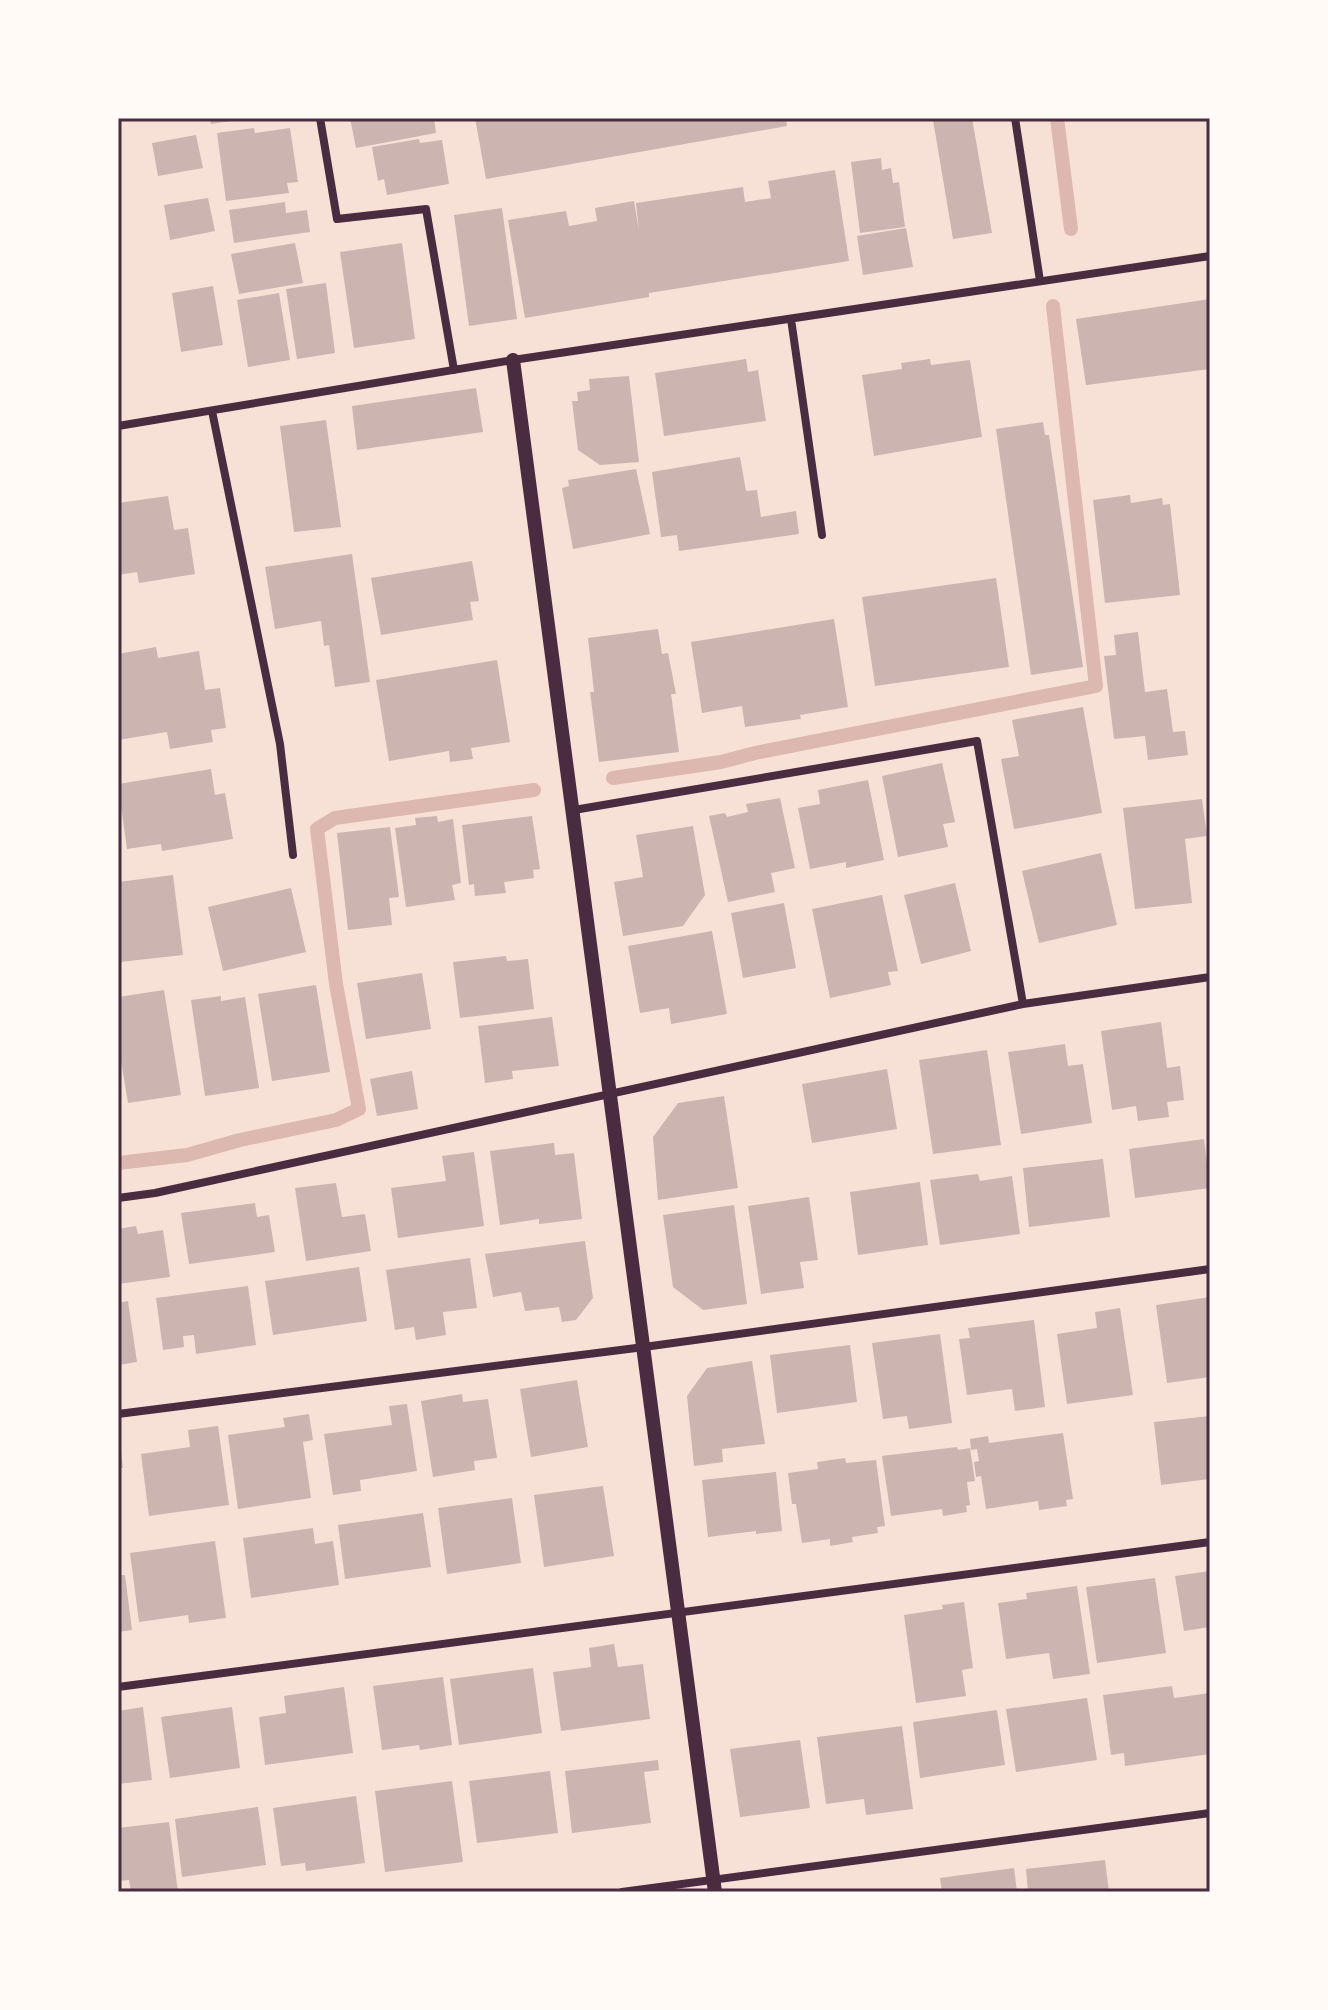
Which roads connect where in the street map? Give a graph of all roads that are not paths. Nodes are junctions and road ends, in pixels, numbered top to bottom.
1 (320, 118) edge
2 (1015, 118) edge
3 (1210, 256) edge
4 (1040, 281) junction
5 (791, 319) junction
6 (513, 360) junction
7 (454, 370) junction
8 (212, 411) junction
9 (118, 426) edge
10 (822, 535) dead end
11 (574, 810) junction
12 (293, 855) dead end
13 (1210, 977) edge
14 (1023, 1004) junction
15 (608, 1095) junction
16 (118, 1198) edge
17 (1210, 1269) edge
18 (644, 1347) junction
19 (118, 1414) edge
20 (1210, 1542) edge
21 (678, 1612) junction
22 (118, 1687) edge
23 (1210, 1813) edge
24 (715, 1886) edge
25 (622, 1892) edge

1 - 7 street
2 - 4 street
3 - 4 street
4 - 5 street
5 - 6 street
5 - 10 street
6 - 7 street
6 - 11 street
7 - 8 street
8 - 9 street
8 - 12 street
11 - 14 street
11 - 15 street
13 - 14 street
14 - 15 street
15 - 16 street
15 - 18 street
17 - 18 street
18 - 19 street
18 - 21 street
20 - 21 street
21 - 22 street
21 - 24 street
23 - 24 street
24 - 25 street

